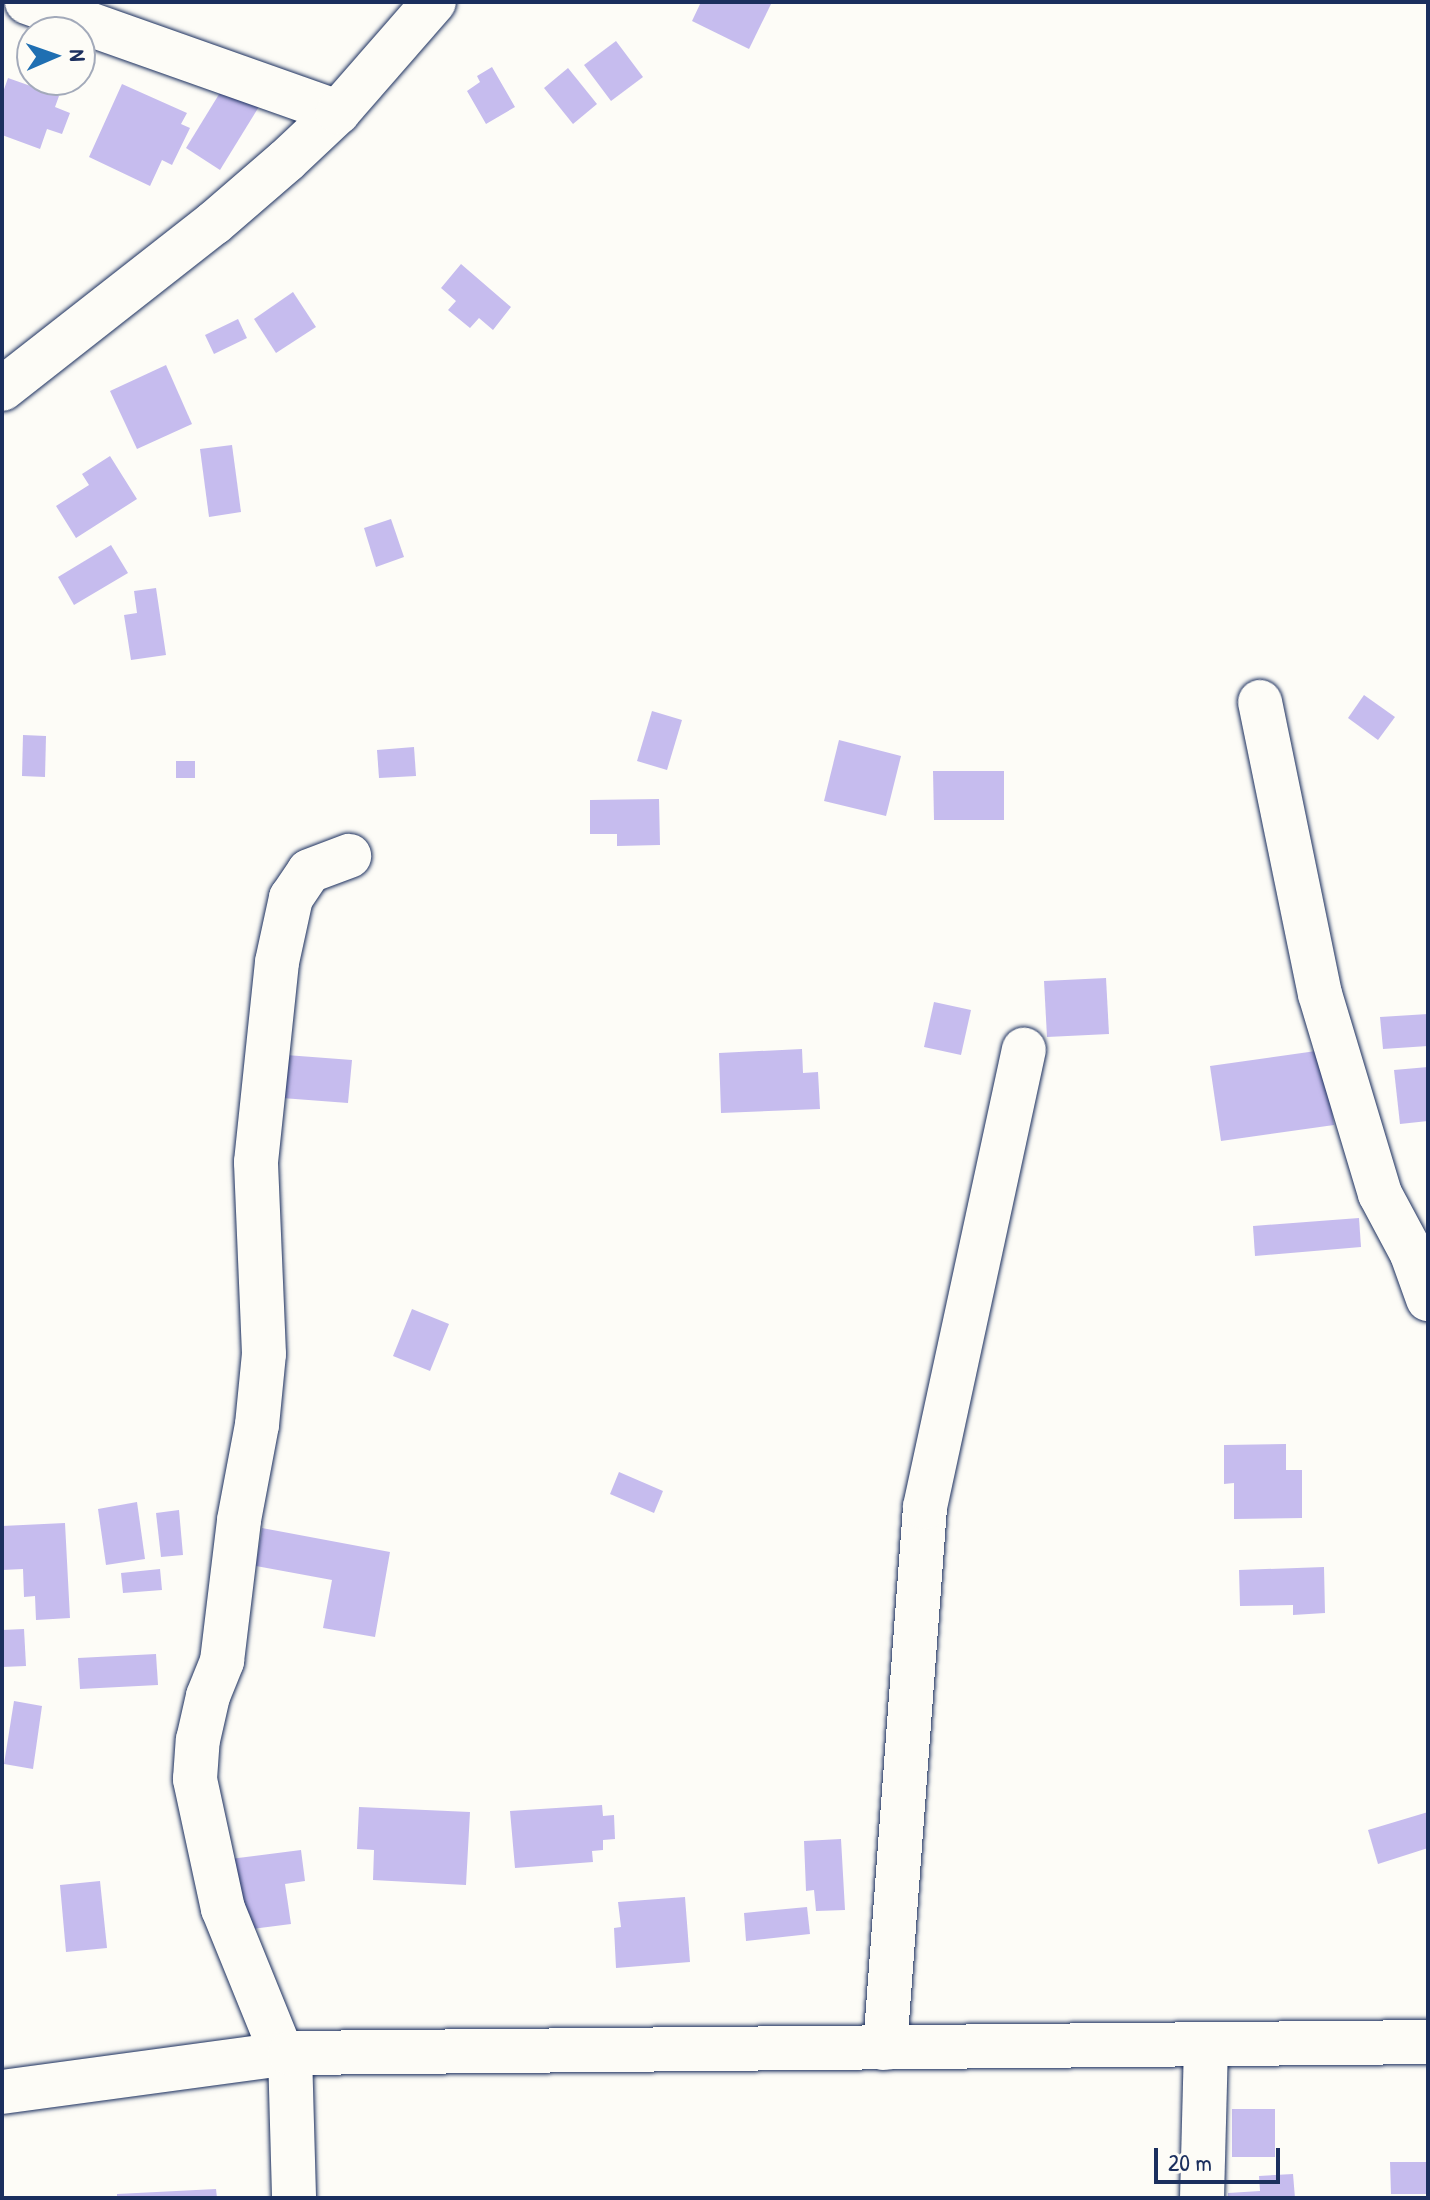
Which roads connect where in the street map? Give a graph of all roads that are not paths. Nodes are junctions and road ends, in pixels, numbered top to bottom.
1 (27, 2) edge
2 (434, 2) edge
3 (338, 112) junction
4 (2, 389) edge
5 (1260, 702) dead end
6 (349, 856) dead end
7 (1024, 1050) dead end
8 (1428, 1299) edge
9 (1428, 2042) edge
10 (1206, 2045) junction
11 (885, 2048) junction
12 (286, 2053) junction
13 (2, 2092) edge
14 (294, 2198) edge
15 (1202, 2198) edge

1 - 3 street
2 - 3 street
3 - 4 street
5 - 8 street
6 - 12 street
7 - 11 street
9 - 10 street
10 - 11 street
10 - 15 street
11 - 12 street
12 - 13 street
12 - 14 street

